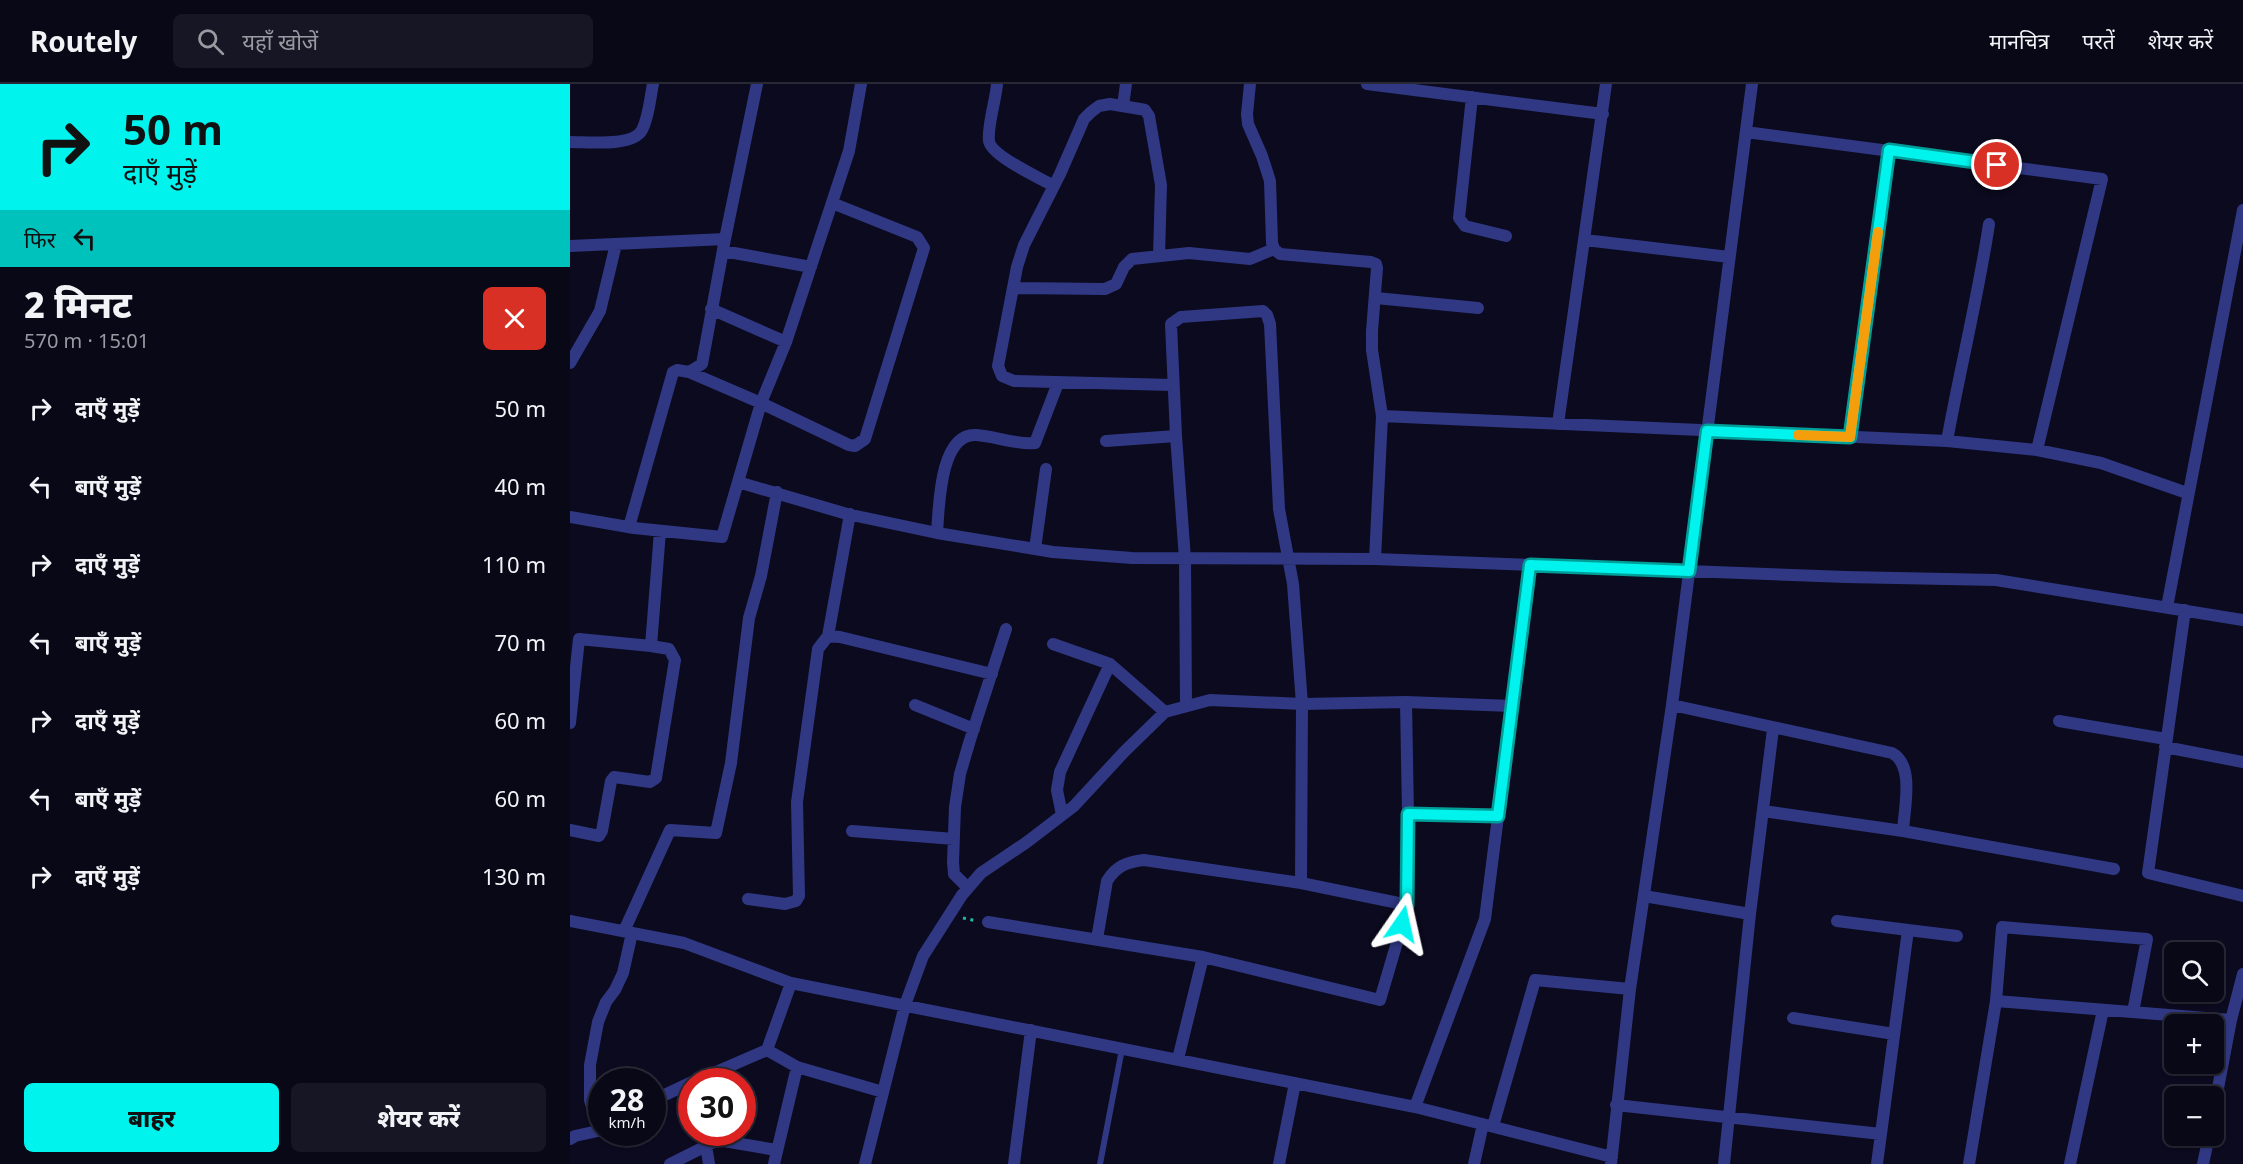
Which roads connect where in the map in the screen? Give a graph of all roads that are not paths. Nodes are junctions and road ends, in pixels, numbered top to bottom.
1 (653, 84) edge
2 (757, 84) edge
3 (861, 84) edge
4 (997, 84) edge
5 (1126, 84) edge
6 (1250, 84) edge
7 (1367, 84) edge
8 (1606, 84) edge
9 (1752, 84) edge
10 (1472, 98) junction
11 (1123, 106) junction
12 (1603, 114) junction
13 (1746, 132) junction
14 (570, 142) edge
15 (1889, 150) junction
16 (1054, 186) junction
17 (832, 203) junction
18 (2243, 210) edge
19 (1989, 224) dead end
20 (1506, 236) dead end
21 (1585, 240) junction
22 (616, 244) junction
23 (724, 245) junction
24 (570, 246) edge
25 (1274, 249) junction
26 (1159, 256) junction
27 (1729, 257) junction
28 (811, 267) junction
29 (1013, 288) junction
30 (1376, 298) junction
31 (1478, 308) dead end
32 (711, 309) junction
33 (786, 342) junction
34 (570, 364) edge
35 (689, 372) junction
36 (1058, 383) junction
37 (1173, 386) junction
38 (761, 403) junction
39 (1382, 416) junction
40 (1558, 424) junction
41 (1707, 431) junction
42 (1176, 436) junction
43 (1850, 437) junction
44 (1106, 441) dead end
45 (1947, 441) junction
46 (2037, 450) junction
47 (1046, 469) dead end
48 (738, 482) junction
49 (777, 492) junction
50 (2187, 493) junction
51 (850, 514) junction
52 (570, 517) edge
53 (629, 527) junction
54 (660, 531) junction
55 (937, 533) junction
56 (1035, 549) junction
57 (1185, 559) junction
58 (1289, 559) junction
59 (1375, 559) junction
60 (1530, 565) junction
61 (1689, 571) junction
62 (2167, 607) junction
63 (2185, 610) junction
64 (2243, 620) edge
65 (1006, 629) dead end
66 (828, 636) junction
67 (574, 638) edge
68 (1053, 644) dead end
69 (651, 646) junction
70 (1110, 664) junction
71 (992, 674) junction
72 (1406, 702) junction
73 (1302, 704) junction
74 (915, 705) dead end
75 (1672, 705) junction
76 (1186, 706) junction
77 (1512, 706) junction
78 (1165, 712) junction
79 (2059, 722) dead end
80 (570, 723) edge
81 (974, 729) junction
82 (1773, 729) junction
83 (2166, 743) junction
84 (2243, 762) edge
85 (1763, 811) junction
86 (1408, 814) junction
87 (1062, 815) junction
88 (1498, 816) junction
89 (570, 830) edge
90 (852, 831) dead end
91 (1903, 831) junction
92 (954, 839) junction
93 (2114, 869) dead end
94 (1300, 883) junction
95 (968, 888) junction
96 (1644, 896) junction
97 (2243, 896) edge
98 (748, 899) dead end
99 (1407, 905) junction
100 (1750, 914) junction
101 (570, 921) edge
102 (1837, 921) dead end
103 (988, 922) road end
104 (1908, 930) junction
105 (628, 932) junction
106 (1957, 936) dead end
107 (1097, 939) junction
108 (1203, 957) junction
109 (2243, 974) edge
110 (791, 983) junction
111 (1630, 989) junction
112 (1996, 1001) junction
113 (905, 1005) junction
114 (2103, 1010) junction
115 (2133, 1012) junction
116 (1793, 1018) dead end
117 (2231, 1020) junction
118 (1031, 1030) junction
119 (1894, 1034) junction
120 (1122, 1048) junction
121 (767, 1050) junction
122 (1178, 1059) junction
123 (797, 1066) junction
124 (590, 1068) edge
125 (725, 1068) edge
126 (1295, 1083) junction
127 (2218, 1086) edge
128 (883, 1092) junction
129 (1616, 1105) junction
130 (1415, 1107) junction
131 (1730, 1119) junction
132 (1488, 1125) junction
133 (588, 1132) edge
134 (1881, 1134) junction
135 (572, 1135) edge
136 (704, 1146) edge
137 (706, 1146) edge
138 (756, 1146) edge
139 (2207, 1146) edge
140 (776, 1150) junction
141 (1611, 1160) edge
142 (670, 1164) edge
143 (710, 1164) edge
144 (774, 1164) edge
145 (865, 1164) edge
146 (1014, 1164) edge
147 (1100, 1164) edge
148 (1279, 1164) edge
149 (1474, 1164) edge
150 (1724, 1164) edge
151 (1877, 1164) edge
152 (1969, 1164) edge
153 (2070, 1164) edge
154 (2203, 1164) edge

1 - 14 street
2 - 23 street
3 - 17 street
4 - 16 street
5 - 11 street
6 - 25 street
7 - 10 street
8 - 12 street
9 - 13 street
10 - 12 street
10 - 20 street
11 - 16 street
11 - 26 street
12 - 21 street
13 - 15 street
13 - 27 street
15 - 43 street
15 - 46 street
16 - 29 street
17 - 28 street
17 - 38 street
18 - 50 street
19 - 45 street
21 - 27 street
21 - 40 street
22 - 23 street
22 - 24 street
22 - 34 street
23 - 28 street
23 - 32 street
25 - 26 street
25 - 30 street
26 - 29 street
27 - 41 street
28 - 33 street
29 - 36 street
30 - 31 street
30 - 39 street
32 - 33 street
32 - 35 street
33 - 38 street
35 - 38 street
35 - 53 street
36 - 37 street
36 - 55 street
37 - 42 street
37 - 58 street
38 - 48 street
39 - 40 street
39 - 59 street
40 - 41 street
41 - 43 street
41 - 61 street
42 - 44 street
42 - 57 street
43 - 45 street
45 - 46 street
46 - 50 street
47 - 56 street
48 - 49 street
48 - 54 street
49 - 51 street
49 - 105 street
50 - 62 street
51 - 55 street
51 - 66 street
52 - 53 street
53 - 54 street
54 - 69 street
55 - 56 street
56 - 57 street
57 - 58 street
57 - 76 street
58 - 59 street
58 - 73 street
59 - 60 street
60 - 61 street
60 - 77 street
61 - 62 street
61 - 75 street
62 - 63 street
63 - 64 street
63 - 83 street
65 - 71 street
66 - 71 street
66 - 98 street
67 - 69 street
67 - 80 street
68 - 70 street
69 - 89 street
70 - 78 street
70 - 87 street
71 - 81 street
72 - 73 street
72 - 77 street
72 - 86 street
73 - 76 street
73 - 94 street
74 - 81 street
75 - 82 street
75 - 96 street
76 - 78 street
77 - 88 street
78 - 87 street
79 - 83 street
81 - 92 street
82 - 85 street
82 - 91 street
83 - 84 street
83 - 97 street
85 - 91 street
85 - 100 street
86 - 88 street
86 - 99 street
87 - 95 street
88 - 130 street
90 - 92 street
91 - 93 street
92 - 95 street
94 - 99 street
94 - 107 street
95 - 113 street
96 - 100 street
96 - 111 street
99 - 108 street
100 - 131 street
101 - 105 street
102 - 104 street
103 - 107 street
104 - 106 street
104 - 119 street
105 - 110 street
105 - 124 street
107 - 108 street
108 - 122 street
109 - 117 street
110 - 113 street
110 - 121 street
111 - 129 street
111 - 132 street
112 - 114 street
112 - 115 street
112 - 152 street
113 - 118 street
113 - 128 street
114 - 115 street
114 - 153 street
115 - 117 street
116 - 119 street
117 - 127 street
118 - 120 street
118 - 146 street
119 - 134 street
120 - 122 street
120 - 147 lane
121 - 123 street
121 - 125 street
122 - 126 street
123 - 128 street
123 - 140 street
126 - 130 street
126 - 148 street
128 - 145 street
129 - 131 street
129 - 141 street
130 - 132 street
131 - 134 street
131 - 150 street
132 - 141 street
132 - 149 street
133 - 135 street
134 - 151 street
136 - 142 street
137 - 143 street
138 - 140 street
139 - 154 street
140 - 144 street

